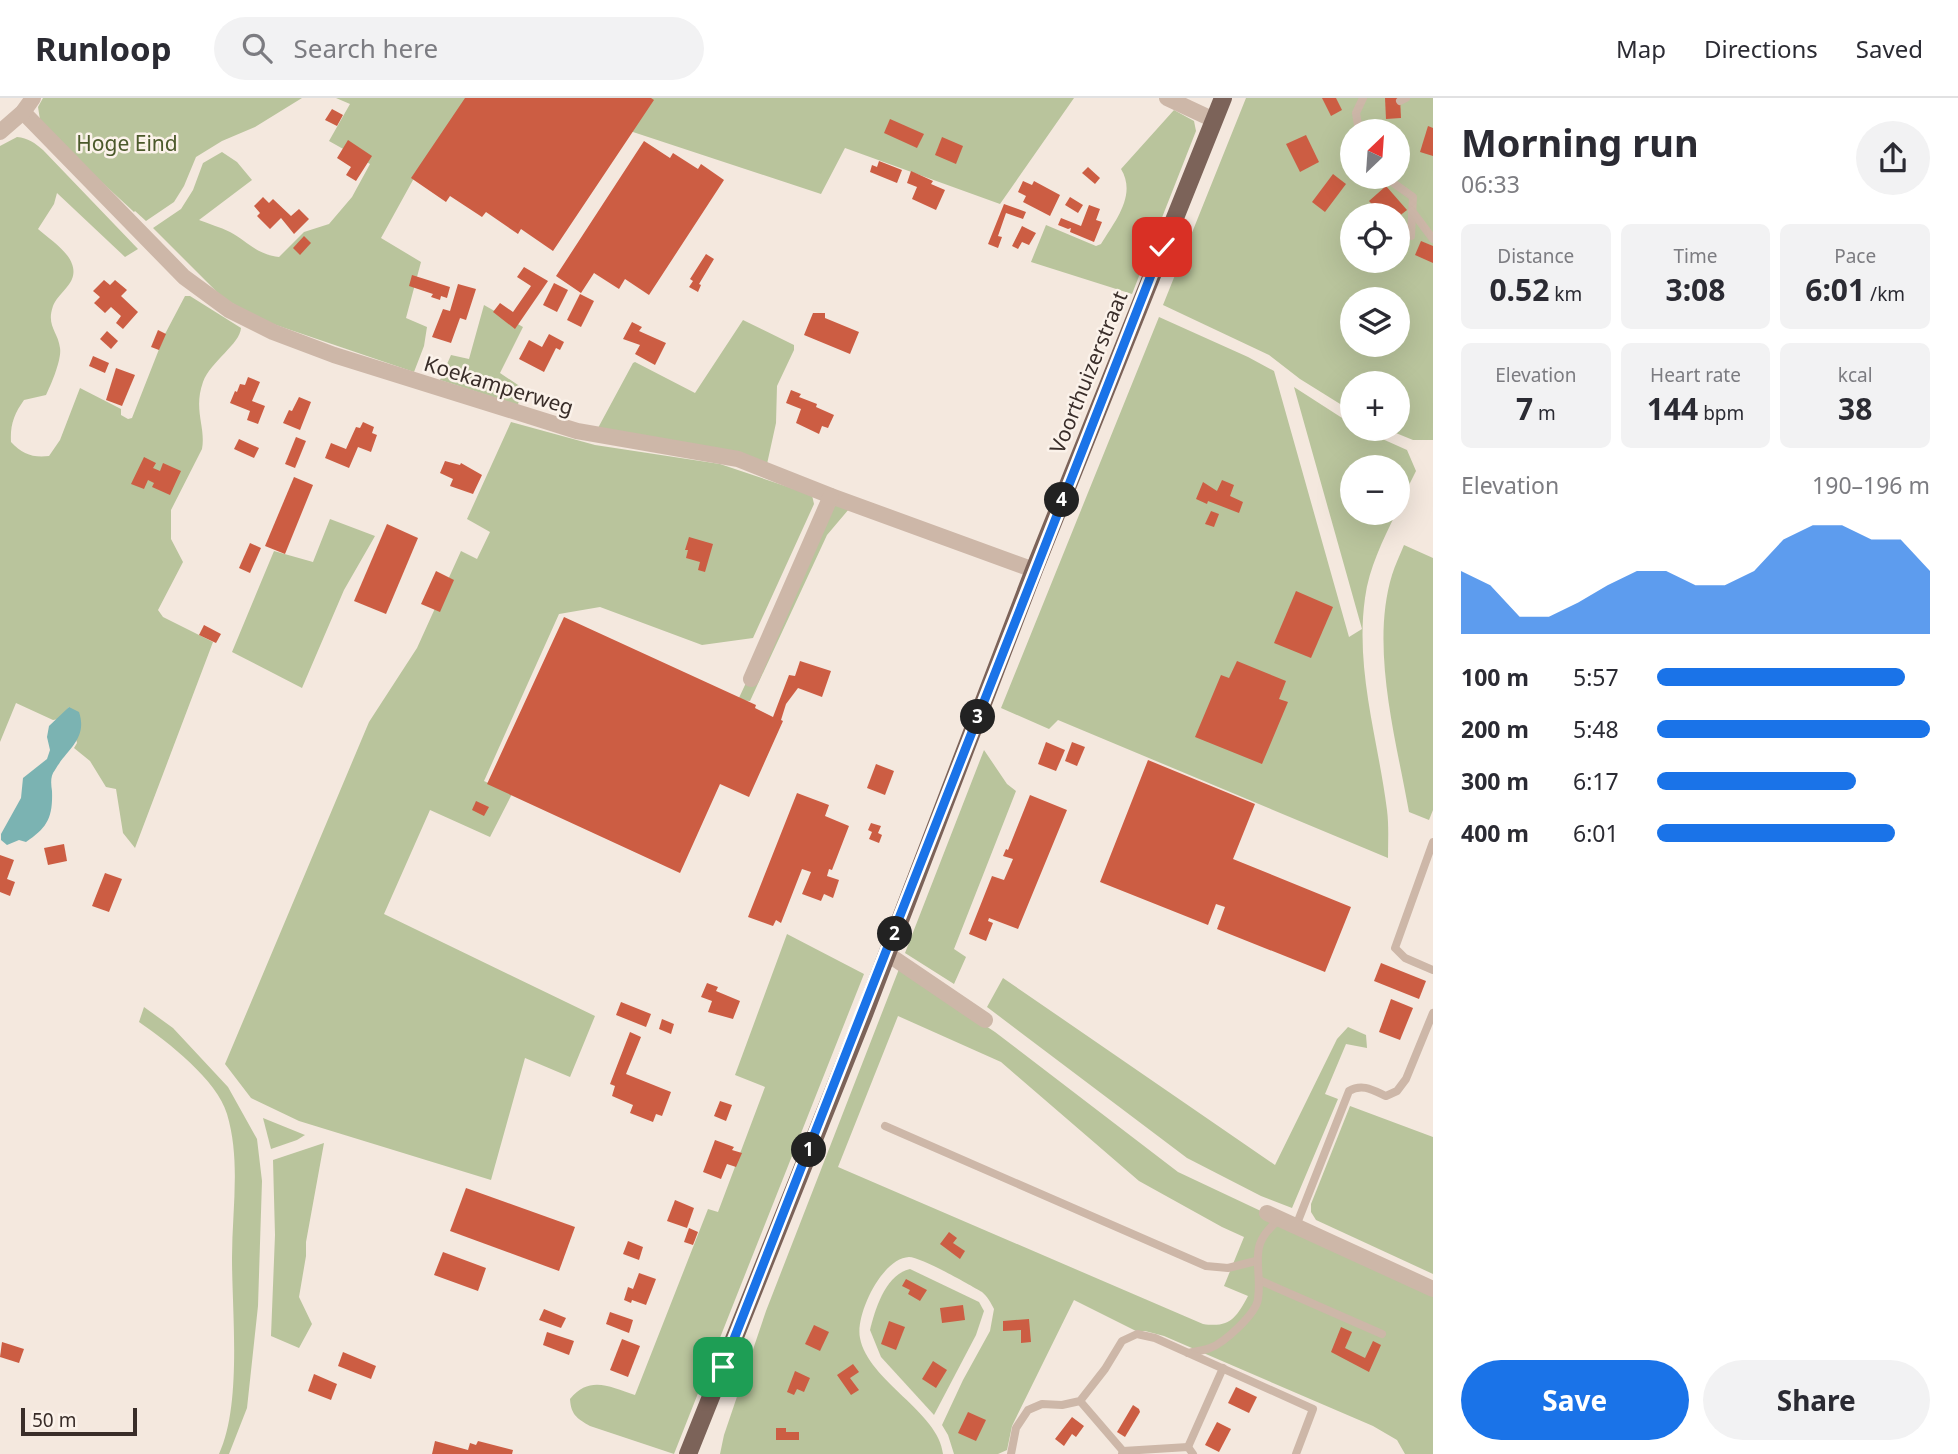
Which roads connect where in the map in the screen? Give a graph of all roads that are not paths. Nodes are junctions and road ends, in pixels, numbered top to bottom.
1 (33, 98) edge
2 (1167, 98) edge
3 (1223, 98) edge
4 (1363, 98) edge
5 (23, 112) junction
6 (1357, 119) edge
7 (1214, 120) junction
8 (0, 132) edge
9 (1402, 189) edge
10 (1412, 211) junction
11 (1411, 236) dead end
12 (1433, 239) edge
13 (831, 496) junction
14 (1034, 570) junction
15 (751, 679) dead end
16 (1433, 842) edge
17 (886, 956) junction
18 (1433, 970) edge
19 (1433, 1013) edge
20 (985, 1020) dead end
21 (885, 1126) dead end
22 (1274, 1216) joint
23 (1296, 1226) junction
24 (1256, 1261) junction
25 (1258, 1280) junction
26 (1433, 1289) edge
27 (1382, 1334) dead end
28 (1188, 1353) junction
29 (1223, 1368) junction
30 (1080, 1401) junction
31 (1190, 1451) edge
32 (1123, 1452) edge
33 (688, 1454) edge
34 (1011, 1454) edge
35 (1296, 1454) edge

1 - 5 street
2 - 7 street
3 - 7 main road, Voorthuizerstraat
4 - 6 lane
5 - 8 street
5 - 13 street, Koekamperweg
7 - 14 main road, Voorthuizerstraat
9 - 10 lane
10 - 11 lane
10 - 12 lane
13 - 14 street, Koekamperweg
13 - 15 street
14 - 17 main road, Voorthuizerstraat
16 - 18 lane
17 - 20 street
17 - 33 main road, Voorthuizerstraat
19 - 23 lane
21 - 24 lane
22 - 23 street
22 - 24 lane
23 - 26 street
24 - 25 lane
25 - 27 lane
25 - 28 lane
28 - 29 lane
28 - 30 lane
29 - 31 lane
29 - 35 lane
30 - 32 lane
30 - 34 lane
31 - 32 lane

